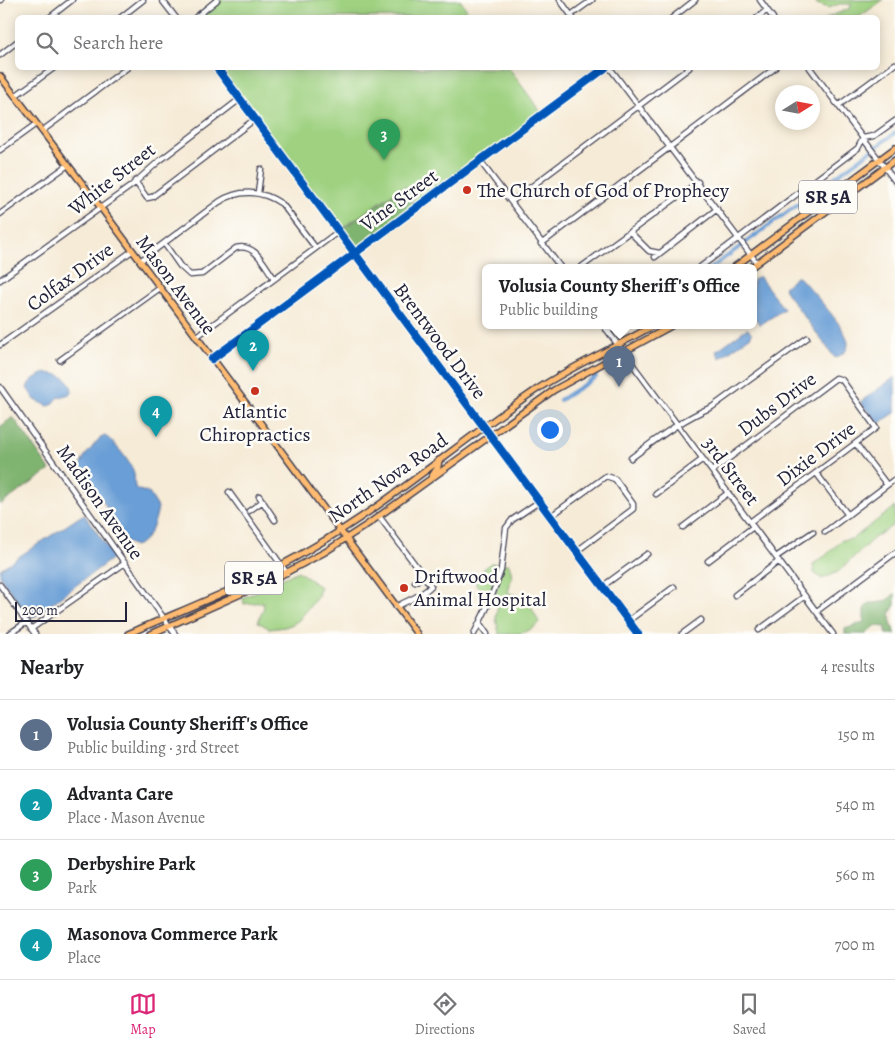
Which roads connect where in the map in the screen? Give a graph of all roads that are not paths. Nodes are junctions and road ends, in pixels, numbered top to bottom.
1 (72, 0) edge
2 (144, 0) edge
3 (162, 0) edge
4 (217, 0) edge
5 (560, 0) edge
6 (592, 0) edge
7 (695, 0) edge
8 (760, 0) edge
9 (767, 10) junction
10 (53, 15) edge
11 (124, 15) edge
12 (174, 15) edge
13 (199, 15) edge
14 (571, 15) edge
15 (573, 15) edge
16 (676, 15) edge
17 (761, 15) edge
18 (771, 15) edge
19 (15, 43) edge
20 (0, 55) edge
21 (895, 64) edge
22 (51, 70) edge
23 (124, 70) edge
24 (218, 70) edge
25 (602, 70) edge
26 (612, 70) edge
27 (686, 70) edge
28 (772, 70) edge
29 (812, 70) edge
30 (0, 76) edge
31 (6, 84) junction
32 (0, 87) edge
33 (15, 96) junction
34 (240, 99) junction
35 (639, 105) junction
36 (839, 105) junction
37 (255, 119) junction
38 (895, 121) edge
39 (36, 124) junction
40 (42, 131) junction
41 (874, 136) junction
42 (863, 138) junction
43 (669, 146) junction
44 (858, 148) junction
45 (895, 148) edge
46 (871, 149) junction
47 (0, 150) edge
48 (879, 160) junction
49 (895, 160) edge
50 (480, 161) junction
51 (68, 166) junction
52 (884, 168) junction
53 (261, 169) dead end
54 (135, 181) junction
55 (698, 182) junction
56 (895, 182) edge
57 (258, 193) junction
58 (510, 202) junction
59 (101, 208) junction
60 (717, 209) junction
61 (0, 214) edge
62 (339, 230) junction
63 (630, 232) junction
64 (739, 238) junction
65 (164, 243) junction
66 (541, 244) junction
67 (315, 247) junction
68 (132, 251) junction
69 (356, 253) junction
70 (659, 253) junction
71 (750, 253) junction
72 (655, 256) dead end
73 (140, 261) junction
74 (757, 262) junction
75 (558, 264) edge
76 (586, 264) edge
77 (704, 264) edge
78 (738, 264) edge
79 (755, 264) edge
80 (274, 278) junction
81 (0, 280) edge
82 (160, 288) junction
83 (606, 329) edge
84 (617, 329) edge
85 (646, 329) edge
86 (666, 329) edge
87 (196, 337) junction
88 (613, 338) junction
89 (807, 338) dead end
90 (618, 344) junction
91 (0, 346) edge
92 (625, 352) junction
93 (212, 359) junction
94 (60, 360) dead end
95 (836, 378) joint
96 (0, 387) edge
97 (677, 424) junction
98 (485, 427) junction
99 (490, 435) junction
100 (856, 444) junction
101 (631, 458) dead end
102 (703, 459) junction
103 (439, 460) junction
104 (712, 471) junction
105 (817, 474) junction
106 (431, 479) junction
107 (895, 479) edge
108 (887, 485) junction
109 (229, 492) dead end
110 (728, 493) junction
111 (656, 494) dead end
112 (259, 496) dead end
113 (263, 501) junction
114 (540, 501) junction
115 (249, 511) dead end
116 (848, 514) junction
117 (380, 516) junction
118 (551, 516) junction
119 (275, 520) dead end
120 (750, 522) junction
121 (683, 527) dead end
122 (754, 527) junction
123 (341, 531) junction
124 (813, 532) dead end
125 (824, 532) dead end
126 (346, 539) junction
127 (577, 551) junction
128 (647, 554) dead end
129 (895, 554) edge
130 (778, 559) junction
131 (708, 561) dead end
132 (125, 563) junction
133 (282, 565) junction
134 (288, 573) junction
135 (424, 575) junction
136 (415, 582) dead end
137 (0, 585) edge
138 (603, 586) junction
139 (674, 587) dead end
140 (225, 591) junction
141 (734, 595) dead end
142 (805, 596) junction
143 (229, 600) junction
144 (396, 607) junction
145 (817, 611) junction
146 (164, 618) junction
147 (701, 620) dead end
148 (628, 621) junction
149 (26, 622) junction
150 (480, 624) junction
151 (170, 626) junction
152 (31, 629) junction
153 (759, 630) dead end
154 (10, 634) edge
155 (35, 634) edge
156 (128, 634) edge
157 (152, 634) edge
158 (175, 634) edge
159 (417, 634) edge
160 (474, 634) edge
161 (487, 634) edge
162 (638, 634) edge
163 (682, 634) edge
164 (833, 634) edge

1 - 10 street
2 - 11 street
3 - 12 street
4 - 13 street
5 - 14 street
6 - 15 street
7 - 16 street
8 - 9 street
9 - 17 street
9 - 18 street
19 - 20 street
21 - 36 street
22 - 33 street
23 - 40 street
24 - 34 street, Brentwood Drive
25 - 50 street, Vine Street
26 - 35 street
27 - 35 street
28 - 43 street
29 - 36 street
30 - 31 main road, Mason Avenue
31 - 32 street
31 - 33 main road, Mason Avenue
33 - 39 main road, Mason Avenue
34 - 37 street, Brentwood Drive
34 - 54 street, White Street
35 - 43 street
35 - 58 street
36 - 42 street
37 - 54 street
37 - 62 street, Brentwood Drive
38 - 41 street
39 - 40 main road, Mason Avenue
39 - 47 street
40 - 51 main road, Mason Avenue
41 - 42 street
41 - 46 street
42 - 44 street
42 - 46 street
43 - 55 street
43 - 66 street
44 - 46 street
44 - 64 street
45 - 48 main road, SR 5A
46 - 48 street
48 - 52 street
48 - 71 main road, SR 5A
49 - 52 main road, SR 5A
50 - 58 street
50 - 69 street, Vine Street
51 - 59 main road, Mason Avenue
51 - 61 street
52 - 56 street
52 - 74 main road, SR 5A
53 - 57 street
54 - 59 street, White Street
55 - 60 street
55 - 63 street
57 - 65 street
57 - 67 street
58 - 66 street
59 - 68 main road, Mason Avenue
59 - 81 street, White Street
60 - 64 street
60 - 70 street
62 - 67 street
62 - 69 street, Brentwood Drive
63 - 70 street
63 - 76 street
64 - 71 street
64 - 77 street
65 - 73 street
65 - 80 street
66 - 75 street
67 - 80 street
68 - 73 main road, Mason Avenue
68 - 91 street, Colfax Drive
69 - 93 street, Vine Street
69 - 98 street, Brentwood Drive
70 - 72 street
71 - 74 street
71 - 78 main road, SR 5A
73 - 82 main road, Mason Avenue
74 - 79 main road, SR 5A
80 - 87 street
82 - 87 main road, Mason Avenue
82 - 94 street
83 - 88 street, 3rd Street
84 - 88 street
85 - 90 main road, North Nova Road / SR 5A
86 - 92 main road, North Nova Road / SR 5A
87 - 93 main road, Mason Avenue
88 - 90 street, 3rd Street
89 - 97 street
90 - 92 street, 3rd Street
90 - 98 main road, North Nova Road / SR 5A
92 - 97 street, 3rd Street
92 - 99 main road, North Nova Road / SR 5A
93 - 123 main road, Mason Avenue
95 - 100 street, Dixie Drive
95 - 104 street, Dubs Drive
96 - 132 street, Madison Avenue
97 - 101 street
97 - 102 street, 3rd Street
98 - 99 street, Brentwood Drive
98 - 103 main road, North Nova Road / SR 5A
99 - 106 main road, North Nova Road / SR 5A
99 - 114 street, Brentwood Drive
100 - 105 street, Dixie Drive
100 - 108 street
102 - 104 street, 3rd Street
102 - 111 street
103 - 106 main road
103 - 123 main road, North Nova Road / SR 5A
104 - 110 street, 3rd Street
105 - 116 street
105 - 120 street, Dixie Drive
106 - 117 main road, North Nova Road / SR 5A
107 - 108 street
108 - 116 street
109 - 133 street
110 - 120 street, 3rd Street
110 - 121 street
112 - 113 street
113 - 115 street
113 - 119 street
114 - 118 street, Brentwood Drive
114 - 150 street
116 - 125 street
117 - 126 main road, North Nova Road / SR 5A
117 - 135 street
118 - 127 street, Brentwood Drive
118 - 127 street
120 - 122 street, 3rd Street
122 - 130 street, 3rd Street
122 - 131 street
123 - 126 main road, Mason Avenue
123 - 133 main road, North Nova Road / SR 5A
124 - 130 street
126 - 134 main road, North Nova Road / SR 5A
126 - 144 main road, Mason Avenue
127 - 138 street, Brentwood Drive
128 - 138 street
129 - 145 street
130 - 141 street
130 - 142 street, 3rd Street
132 - 146 street, Madison Avenue
132 - 152 street
133 - 134 street
133 - 140 main road, North Nova Road / SR 5A
134 - 143 main road, North Nova Road / SR 5A
135 - 136 street
135 - 144 street
137 - 149 street
138 - 148 street, Brentwood Drive
139 - 148 street
140 - 143 street
140 - 146 main road, North Nova Road / SR 5A
142 - 145 street, 3rd Street
142 - 153 street
143 - 151 main road, North Nova Road / SR 5A
144 - 159 main road, Mason Avenue
145 - 164 street, 3rd Street
146 - 151 street, Madison Avenue
146 - 156 main road, North Nova Road / SR 5A
147 - 163 street
148 - 162 street, Brentwood Drive
149 - 152 street
149 - 154 street
150 - 160 street
150 - 161 street
151 - 157 main road, North Nova Road / SR 5A
151 - 158 street, Madison Avenue
152 - 155 street

